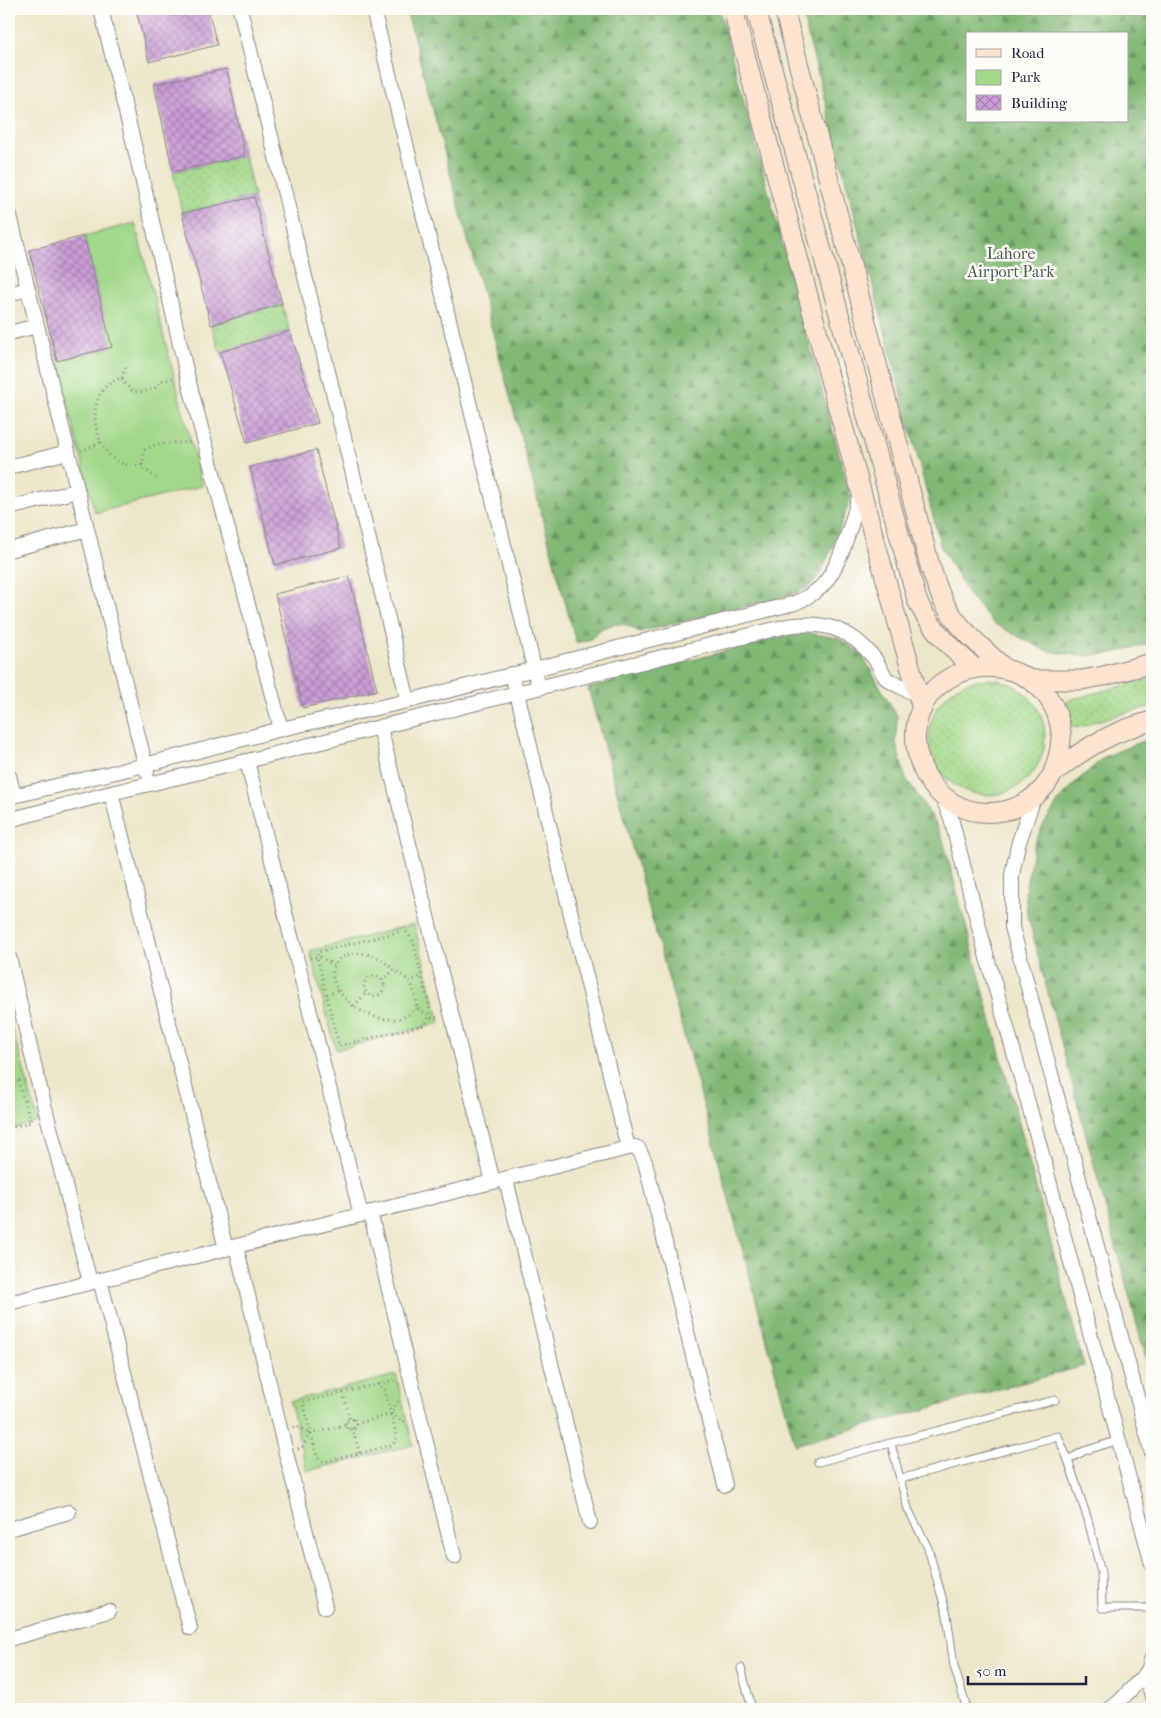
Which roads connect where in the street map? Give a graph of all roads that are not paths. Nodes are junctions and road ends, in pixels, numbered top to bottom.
1 (101, 9) edge
2 (240, 9) edge
3 (373, 9) edge
4 (733, 9) edge
5 (756, 9) edge
6 (784, 9) edge
7 (9, 212) edge
8 (13, 250) edge
9 (28, 289) junction
10 (9, 294) edge
11 (37, 326) junction
12 (9, 333) edge
13 (68, 453) junction
14 (9, 467) edge
15 (78, 491) junction
16 (861, 491) junction
17 (9, 508) edge
18 (87, 529) junction
19 (9, 550) edge
20 (1152, 663) edge
21 (534, 668) junction
22 (974, 668) junction
23 (1004, 668) junction
24 (511, 674) junction
25 (1030, 680) junction
26 (539, 688) junction
27 (517, 693) junction
28 (408, 701) junction
29 (920, 702) junction
30 (1152, 721) edge
31 (380, 727) junction
32 (281, 729) junction
33 (247, 761) junction
34 (145, 765) junction
35 (1053, 772) junction
36 (9, 776) edge
37 (150, 783) junction
38 (112, 793) junction
39 (11, 796) edge
40 (942, 796) junction
41 (1034, 797) junction
42 (9, 820) edge
43 (9, 957) edge
44 (628, 1148) junction
45 (500, 1181) junction
46 (366, 1213) junction
47 (231, 1248) junction
48 (95, 1281) junction
49 (9, 1303) edge
50 (1055, 1400) dead end
51 (1119, 1440) junction
52 (891, 1443) junction
53 (1152, 1453) edge
54 (1068, 1460) junction
55 (818, 1462) dead end
56 (900, 1479) junction
57 (725, 1485) dead end
58 (69, 1512) dead end
59 (590, 1522) dead end
60 (9, 1529) edge
61 (454, 1557) dead end
62 (1152, 1564) edge
63 (325, 1607) dead end
64 (1152, 1608) edge
65 (109, 1611) dead end
66 (190, 1628) dead end
67 (9, 1639) edge
68 (1150, 1664) edge
69 (741, 1668) dead end
70 (1152, 1695) edge
71 (752, 1709) edge
72 (967, 1709) edge
73 (1110, 1709) edge

1 - 32 street
2 - 28 street
3 - 21 street
4 - 16 street
5 - 22 street
6 - 23 street
7 - 8 street
8 - 9 street
9 - 10 street
9 - 11 street
11 - 12 street
11 - 13 street
13 - 14 street
13 - 15 street
15 - 17 street
15 - 18 street
16 - 21 street
16 - 29 street
18 - 19 street
18 - 34 street
20 - 25 street
21 - 24 street
21 - 26 street
22 - 23 street
22 - 29 street
23 - 25 street
24 - 27 street
24 - 28 street
25 - 35 street
26 - 27 street
26 - 29 street
27 - 31 street
27 - 44 street
28 - 32 street
29 - 40 street
30 - 35 street
31 - 33 street
31 - 45 street
32 - 34 street
33 - 37 street
33 - 46 street
34 - 37 street
34 - 39 street
35 - 41 street
36 - 39 street
37 - 38 street
38 - 42 street
38 - 47 street
40 - 41 street
40 - 51 street
41 - 53 street
43 - 48 street
44 - 45 street
44 - 57 street
45 - 46 street
45 - 59 street
46 - 47 street
46 - 61 street
47 - 48 street
47 - 63 street
48 - 49 street
48 - 66 street
50 - 52 lane
51 - 54 lane
51 - 62 street
52 - 55 lane
52 - 56 lane
54 - 56 lane
54 - 64 lane
56 - 72 lane
58 - 60 street
65 - 67 street
68 - 70 street
68 - 73 street
69 - 71 lane

